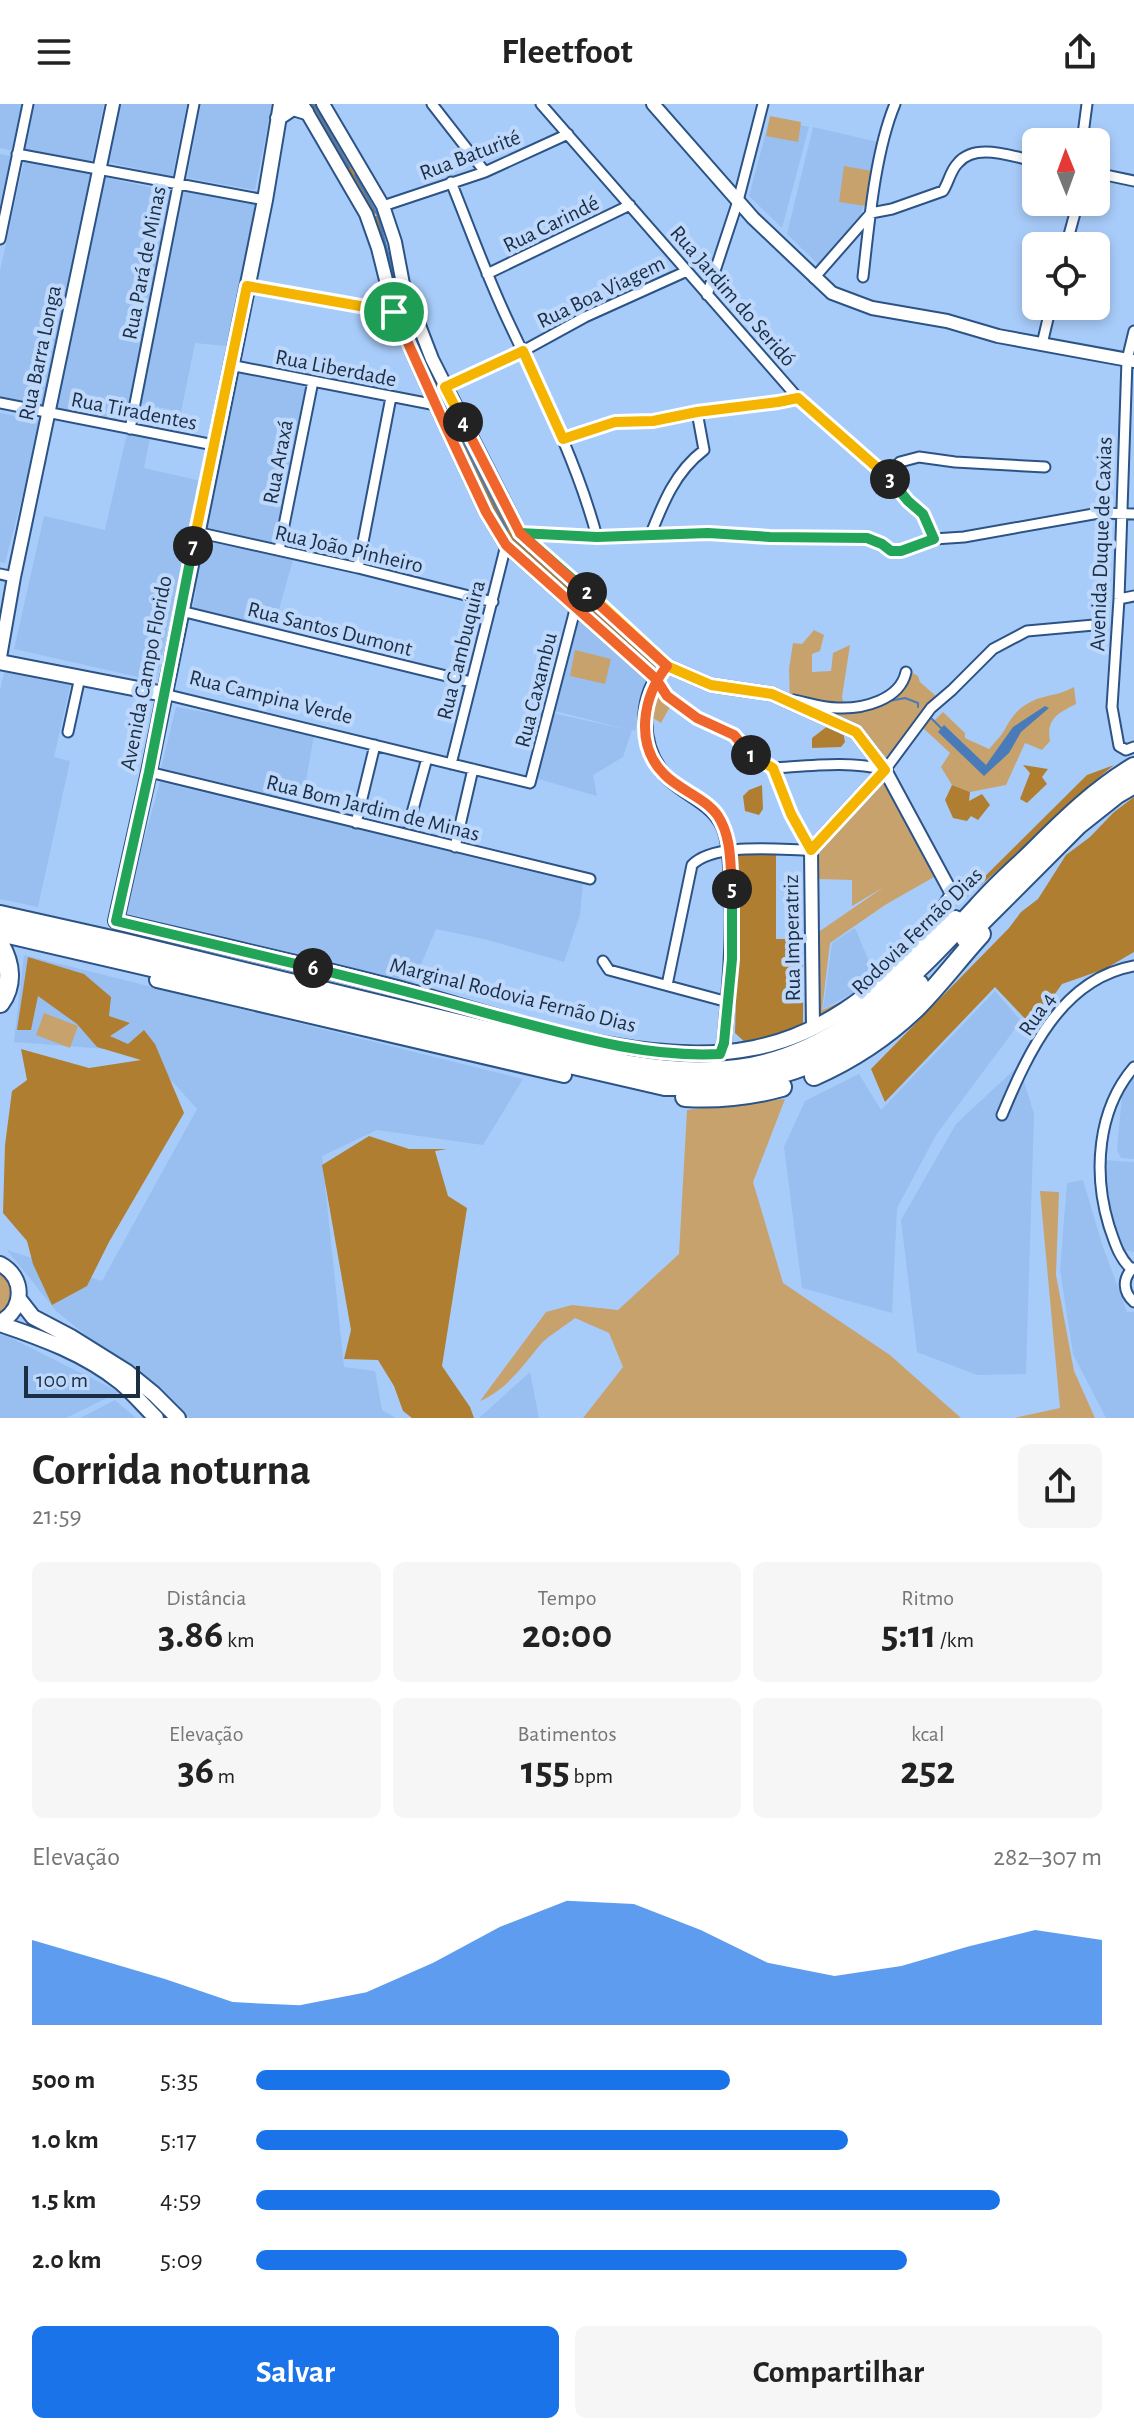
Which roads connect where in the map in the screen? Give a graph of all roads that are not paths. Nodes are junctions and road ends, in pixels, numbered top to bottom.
1 (28, 104) edge
2 (113, 104) edge
3 (194, 104) edge
4 (323, 104) edge
5 (432, 104) edge
6 (541, 104) edge
7 (653, 104) edge
8 (763, 104) edge
9 (895, 104) edge
10 (1087, 104) edge
11 (304, 108) edge
12 (279, 111) edge
13 (1084, 128) edge
14 (568, 134) junction
15 (17, 154) junction
16 (1022, 158) edge
17 (99, 169) junction
18 (485, 172) junction
19 (1110, 176) edge
20 (1134, 181) edge
21 (451, 182) junction
22 (178, 184) junction
23 (265, 200) junction
24 (738, 201) junction
25 (630, 205) junction
26 (383, 206) junction
27 (871, 213) junction
28 (0, 239) edge
29 (687, 271) junction
30 (487, 274) junction
31 (863, 277) dead end
32 (814, 278) junction
33 (247, 286) junction
34 (707, 295) junction
35 (394, 312) junction
36 (1048, 320) edge
37 (1134, 331) edge
38 (1042, 344) junction
39 (523, 351) junction
40 (1130, 360) edge
41 (230, 365) junction
42 (313, 381) junction
43 (445, 387) junction
44 (391, 397) junction
45 (798, 398) junction
46 (0, 403) edge
47 (436, 405) junction
48 (697, 412) junction
49 (48, 414) junction
50 (130, 429) junction
51 (563, 439) junction
52 (214, 445) junction
53 (1045, 467) dead end
54 (888, 476) junction
55 (1120, 514) junction
56 (1134, 514) edge
57 (196, 532) junction
58 (520, 533) junction
59 (650, 536) junction
60 (597, 537) junction
61 (934, 539) junction
62 (506, 545) junction
63 (279, 550) junction
64 (358, 568) junction
65 (0, 574) edge
66 (14, 577) junction
67 (1134, 596) edge
68 (1119, 599) junction
69 (493, 602) junction
70 (576, 606) junction
71 (181, 611) junction
72 (1094, 625) dead end
73 (0, 660) edge
74 (667, 666) junction
75 (906, 672) dead end
76 (80, 677) junction
77 (656, 679) junction
78 (471, 682) junction
79 (164, 694) junction
80 (778, 697) junction
81 (68, 732) dead end
82 (375, 745) junction
83 (1133, 756) edge
84 (427, 758) junction
85 (451, 764) junction
86 (773, 768) junction
87 (473, 769) junction
88 (885, 770) junction
89 (149, 772) junction
90 (530, 783) joint
91 (1134, 784) edge
92 (356, 823) junction
93 (409, 824) dead end
94 (455, 847) junction
95 (729, 850) junction
96 (811, 850) junction
97 (590, 879) dead end
98 (1022, 881) junction
99 (987, 897) junction
100 (0, 915) edge
101 (116, 921) joint
102 (0, 932) edge
103 (0, 945) edge
104 (921, 945) junction
105 (88, 952) junction
106 (603, 961) dead end
107 (1134, 966) edge
108 (157, 980) joint
109 (667, 985) junction
110 (0, 1003) edge
111 (727, 1006) junction
112 (813, 1028) junction
113 (754, 1048) junction
114 (720, 1054) junction
115 (1134, 1067) edge
116 (564, 1075) joint
117 (1002, 1115) dead end
118 (0, 1264) edge
119 (1132, 1268) edge
120 (19, 1299) junction
121 (1134, 1302) edge
122 (0, 1323) edge
123 (156, 1418) edge
124 (178, 1418) edge

1 - 15 street
2 - 17 street, Rua Barra Longa
3 - 22 street, Rua Pará de Minas
4 - 26 street
5 - 18 street
6 - 14 street, Rua Jardim do Seridó
7 - 24 street
8 - 24 street
9 - 27 street
10 - 13 street
11 - 12 main road
11 - 35 street
12 - 23 main road, Avenida Campo Florido
14 - 18 street, Rua Baturité
14 - 25 street, Rua Jardim do Seridó
15 - 17 street
15 - 28 street
16 - 27 street
17 - 22 street
17 - 49 street, Rua Barra Longa
18 - 21 street, Rua Baturité
19 - 20 street
21 - 26 street, Rua Baturité
21 - 30 street
22 - 23 street
22 - 50 street, Rua Pará de Minas
23 - 33 main road, Avenida Campo Florido
24 - 32 street
24 - 34 street
25 - 29 street, Rua Jardim do Seridó
25 - 30 street, Rua Carindé
26 - 43 street
27 - 31 street
27 - 32 street
29 - 34 street, Rua Jardim do Seridó
29 - 39 street, Rua Boa Viagem
30 - 39 street
32 - 38 street
33 - 35 street
33 - 41 main road, Avenida Campo Florido
34 - 45 street, Rua Jardim do Seridó
35 - 47 street
36 - 38 street
37 - 40 street, Avenida Duque de Caxias
38 - 40 street
39 - 43 street, Rua Boa Viagem
39 - 51 street
40 - 55 street, Avenida Duque de Caxias
41 - 42 street, Rua Liberdade
41 - 52 main road, Avenida Campo Florido
42 - 44 street, Rua Liberdade
42 - 63 street, Rua Araxá
43 - 58 street
44 - 47 street, Rua Liberdade
44 - 64 street
45 - 48 street
45 - 54 street, Rua Jardim do Seridó
46 - 49 street, Rua Tiradentes
47 - 62 street
48 - 51 street
48 - 59 street
49 - 50 street, Rua Tiradentes
49 - 66 street, Rua Barra Longa
50 - 52 street, Rua Tiradentes
51 - 60 street
52 - 57 main road, Avenida Campo Florido
53 - 54 street
54 - 61 street, Rua Jardim do Seridó
55 - 56 street
55 - 61 street
55 - 68 street, Avenida Duque de Caxias
57 - 63 street, Rua João Pinheiro
57 - 71 main road, Avenida Campo Florido
58 - 60 street
58 - 74 street
59 - 60 street
59 - 61 street
62 - 69 street, Rua Cambuquira
62 - 70 street
63 - 64 street, Rua João Pinheiro
64 - 69 street, Rua João Pinheiro
65 - 66 street
66 - 73 street, Rua Barra Longa
67 - 68 street
68 - 83 street, Avenida Duque de Caxias
69 - 78 street, Rua Cambuquira
70 - 77 street
70 - 90 street, Rua Caxambu
71 - 78 street, Rua Santos Dumont
71 - 79 main road, Avenida Campo Florido
72 - 88 street
73 - 76 main road, Rua Campina Verde
74 - 77 street
74 - 80 street
75 - 80 street
76 - 79 main road, Rua Campina Verde
76 - 81 street
77 - 86 street
77 - 95 street
78 - 85 street, Rua Cambuquira
79 - 82 street, Rua Campina Verde
79 - 89 main road, Avenida Campo Florido
80 - 88 street
82 - 84 street, Rua Campina Verde
82 - 92 street
83 - 99 highway, Rodovia Fernão Dias
84 - 85 street, Rua Campina Verde
84 - 93 street
85 - 87 street, Rua Campina Verde
86 - 88 street
86 - 96 street, Rua Imperatriz
87 - 90 street, Rua Campina Verde
87 - 94 street
88 - 96 street
88 - 104 street
89 - 92 street, Rua Bom Jardim de Minas
89 - 101 main road, Avenida Campo Florido
91 - 98 highway, Rodovia Fernão Dias
92 - 94 street, Rua Bom Jardim de Minas
94 - 97 street, Rua Bom Jardim de Minas
95 - 96 street
95 - 109 street
95 - 111 street
96 - 112 street, Rua Imperatriz
98 - 105 highway, Rodovia Fernão Dias
98 - 116 highway
99 - 100 highway, Rodovia Fernão Dias
99 - 104 highway
101 - 114 main road, Marginal Rodovia Fernão Dias
102 - 105 highway, Rodovia Fernão Dias
103 - 110 highway
104 - 112 main road, Marginal Rodovia Fernão Dias
105 - 108 highway
106 - 109 street
107 - 117 street, Rua 4
108 - 116 main road
109 - 111 street
111 - 113 street
111 - 114 street
112 - 113 main road, Marginal Rodovia Fernão Dias
113 - 114 main road, Marginal Rodovia Fernão Dias
115 - 119 street
118 - 120 main road
119 - 121 street
120 - 122 main road
120 - 124 main road
122 - 123 main road

